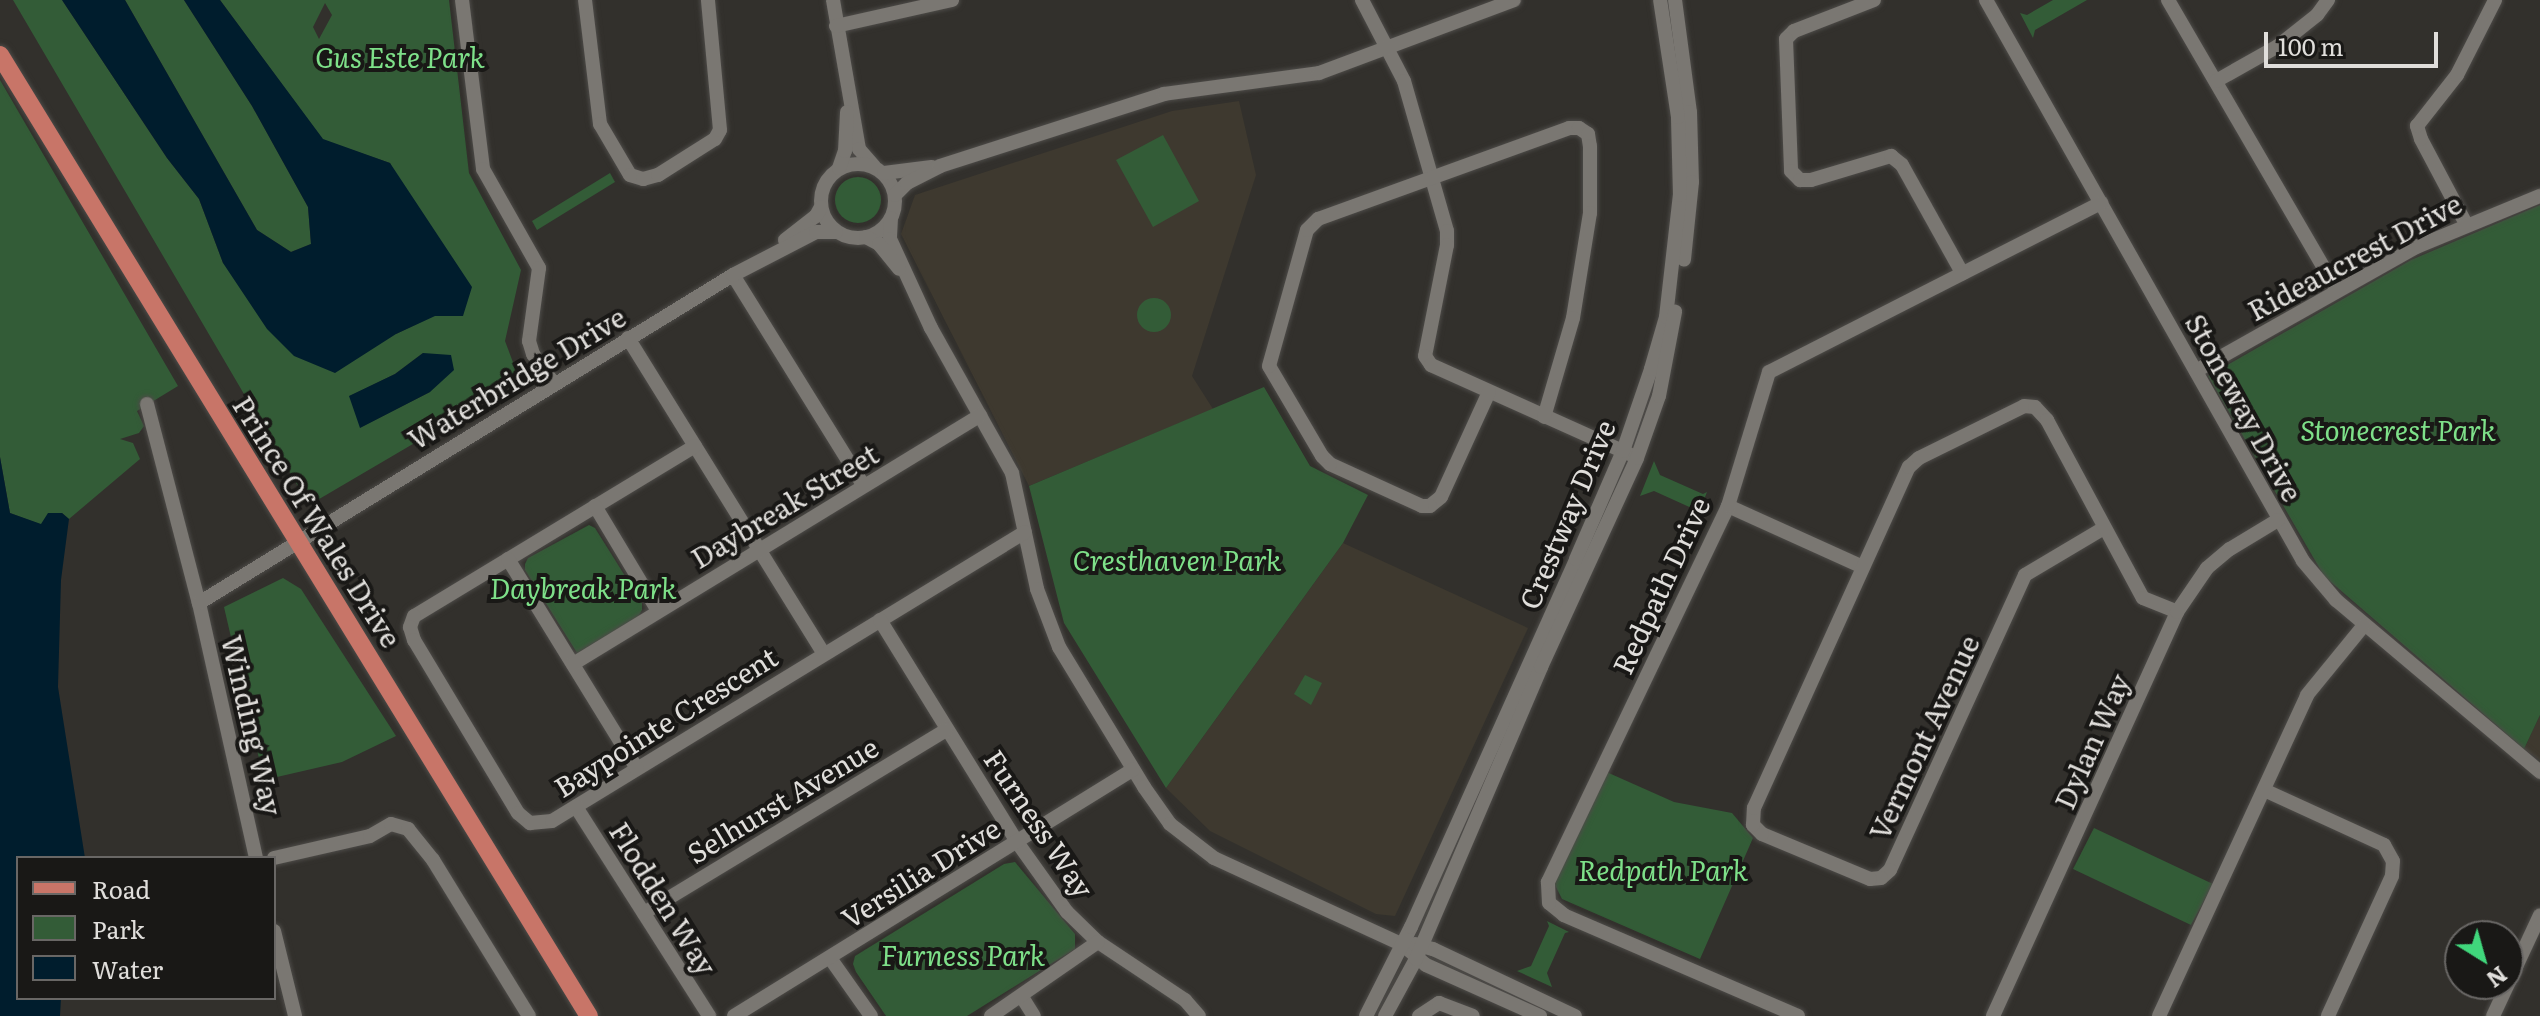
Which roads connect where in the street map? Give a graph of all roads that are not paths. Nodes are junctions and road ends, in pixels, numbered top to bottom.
1 (462, 0) edge
2 (585, 0) edge
3 (708, 0) edge
4 (833, 0) edge
5 (952, 0) edge
6 (1362, 0) edge
7 (1514, 0) edge
8 (1660, 0) edge
9 (1675, 0) edge
10 (1874, 0) edge
11 (1986, 0) edge
12 (2168, 0) edge
13 (2328, 0) edge
14 (2495, 0) edge
15 (836, 26) junction
16 (1388, 48) junction
17 (0, 55) edge
18 (2216, 81) junction
19 (848, 92) junction
20 (940, 166) junction
21 (839, 168) junction
22 (879, 170) junction
23 (1432, 178) junction
24 (895, 195) junction
25 (2540, 196) edge
26 (2101, 203) junction
27 (821, 207) junction
28 (891, 218) junction
29 (2466, 224) junction
30 (836, 232) junction
31 (866, 237) junction
32 (762, 258) junction
33 (1962, 273) junction
34 (733, 275) junction
35 (912, 285) junction
36 (2337, 290) junction
37 (628, 338) junction
38 (2196, 371) junction
39 (554, 384) junction
40 (1489, 392) junction
41 (147, 404) dead end
42 (980, 416) junction
43 (1544, 417) junction
44 (695, 446) junction
45 (1623, 451) junction
46 (1637, 458) junction
47 (864, 486) junction
48 (595, 506) junction
49 (1728, 506) junction
50 (2278, 520) junction
51 (2104, 528) junction
52 (1025, 532) junction
53 (297, 540) junction
54 (761, 550) junction
55 (508, 559) junction
56 (1863, 567) junction
57 (199, 603) junction
58 (658, 611) junction
59 (2177, 612) junction
60 (880, 620) junction
61 (2364, 625) junction
62 (824, 654) junction
63 (573, 664) junction
64 (946, 730) junction
65 (637, 769) junction
66 (1133, 770) junction
67 (2540, 772) edge
68 (2264, 790) junction
69 (576, 807) junction
70 (1017, 842) junction
71 (256, 856) edge
72 (276, 858) edge
73 (644, 913) junction
74 (2540, 915) edge
75 (276, 939) edge
76 (1098, 942) junction
77 (2534, 943) edge
78 (1422, 944) junction
79 (1403, 945) junction
80 (830, 958) junction
81 (1416, 959) junction
82 (1022, 997) junction
83 (295, 1016) edge
84 (529, 1016) edge
85 (589, 1016) edge
86 (709, 1016) edge
87 (734, 1016) edge
88 (871, 1016) edge
89 (991, 1016) edge
90 (1034, 1016) edge
91 (1199, 1016) edge
92 (1366, 1016) edge
93 (1385, 1016) edge
94 (1419, 1016) edge
95 (1473, 1016) edge
96 (1540, 1016) edge
97 (1575, 1016) edge
98 (1798, 1016) edge
99 (1993, 1016) edge
100 (2159, 1016) edge
101 (2328, 1016) edge
102 (2493, 1016) edge

1 - 39 street
2 - 3 street
4 - 15 street
5 - 15 street
6 - 16 street
7 - 16 street
8 - 45 street, Crestway Drive
9 - 46 street, Crestway Drive
10 - 33 street
11 - 26 street, Stoneway Drive
12 - 18 street
13 - 18 street
14 - 29 street
15 - 19 street
16 - 20 street
16 - 23 street
17 - 53 main road, Prince Of Wales Drive
18 - 36 street
19 - 21 street
19 - 22 street
20 - 22 street
20 - 24 street
21 - 22 street
21 - 27 street
22 - 24 street
23 - 40 street
23 - 40 street
23 - 43 street
24 - 28 street
25 - 29 street, Rideaucrest Drive
26 - 33 street, Redpath Drive
26 - 38 street, Stoneway Drive
27 - 30 street
27 - 32 street, Waterbridge Drive
28 - 31 street
28 - 35 street
29 - 36 street, Rideaucrest Drive
30 - 31 street
30 - 32 street, Waterbridge Drive
31 - 35 street
32 - 34 street, Waterbridge Drive
33 - 49 street, Redpath Drive
34 - 37 street, Waterbridge Drive
34 - 47 street
35 - 42 street
36 - 38 street, Rideaucrest Drive
37 - 39 street, Waterbridge Drive
37 - 44 street
38 - 50 street, Stoneway Drive
39 - 53 street, Waterbridge Drive
40 - 43 street
41 - 57 street, Winding Way
42 - 47 street, Daybreak Street
42 - 52 street
43 - 45 street
44 - 48 street, Baypointe Crescent
44 - 54 street
45 - 46 street
45 - 79 street, Crestway Drive
46 - 78 street, Crestway Drive
47 - 54 street, Daybreak Street
48 - 55 street, Baypointe Crescent
48 - 58 street
49 - 56 street
49 - 98 street, Redpath Drive
50 - 59 street, Dylan Way
50 - 61 street, Stoneway Drive
51 - 56 street
51 - 56 street, Vermont Avenue
51 - 59 street
52 - 60 street, Baypointe Crescent
52 - 66 street
53 - 57 street, Winding Way
53 - 85 main road, Prince Of Wales Drive
54 - 58 street, Daybreak Street
54 - 62 street
55 - 63 street
55 - 69 street, Baypointe Crescent
57 - 71 street, Winding Way
58 - 63 street, Daybreak Street
59 - 99 street, Dylan Way
60 - 62 street, Baypointe Crescent
60 - 64 street, Furness Way
61 - 67 street, Stoneway Drive
61 - 68 street
62 - 65 street, Baypointe Crescent
63 - 65 street
64 - 70 street, Furness Way
64 - 73 street, Selhurst Avenue
65 - 69 street, Baypointe Crescent
66 - 70 street, Versilia Drive
66 - 79 street
68 - 100 street
68 - 101 street
69 - 73 street, Flodden Way
70 - 76 street, Furness Way
70 - 80 street, Versilia Drive
72 - 84 street
73 - 86 street, Flodden Way
74 - 77 street
75 - 83 street
76 - 82 street
76 - 91 street, Furness Way
77 - 102 street
78 - 79 street
78 - 81 street, Crestway Drive
78 - 97 street
79 - 81 street
79 - 92 street, Crestway Drive
80 - 87 street, Versilia Drive
80 - 88 street
81 - 93 street, Crestway Drive
81 - 96 street
82 - 89 street
82 - 90 street
94 - 95 street

